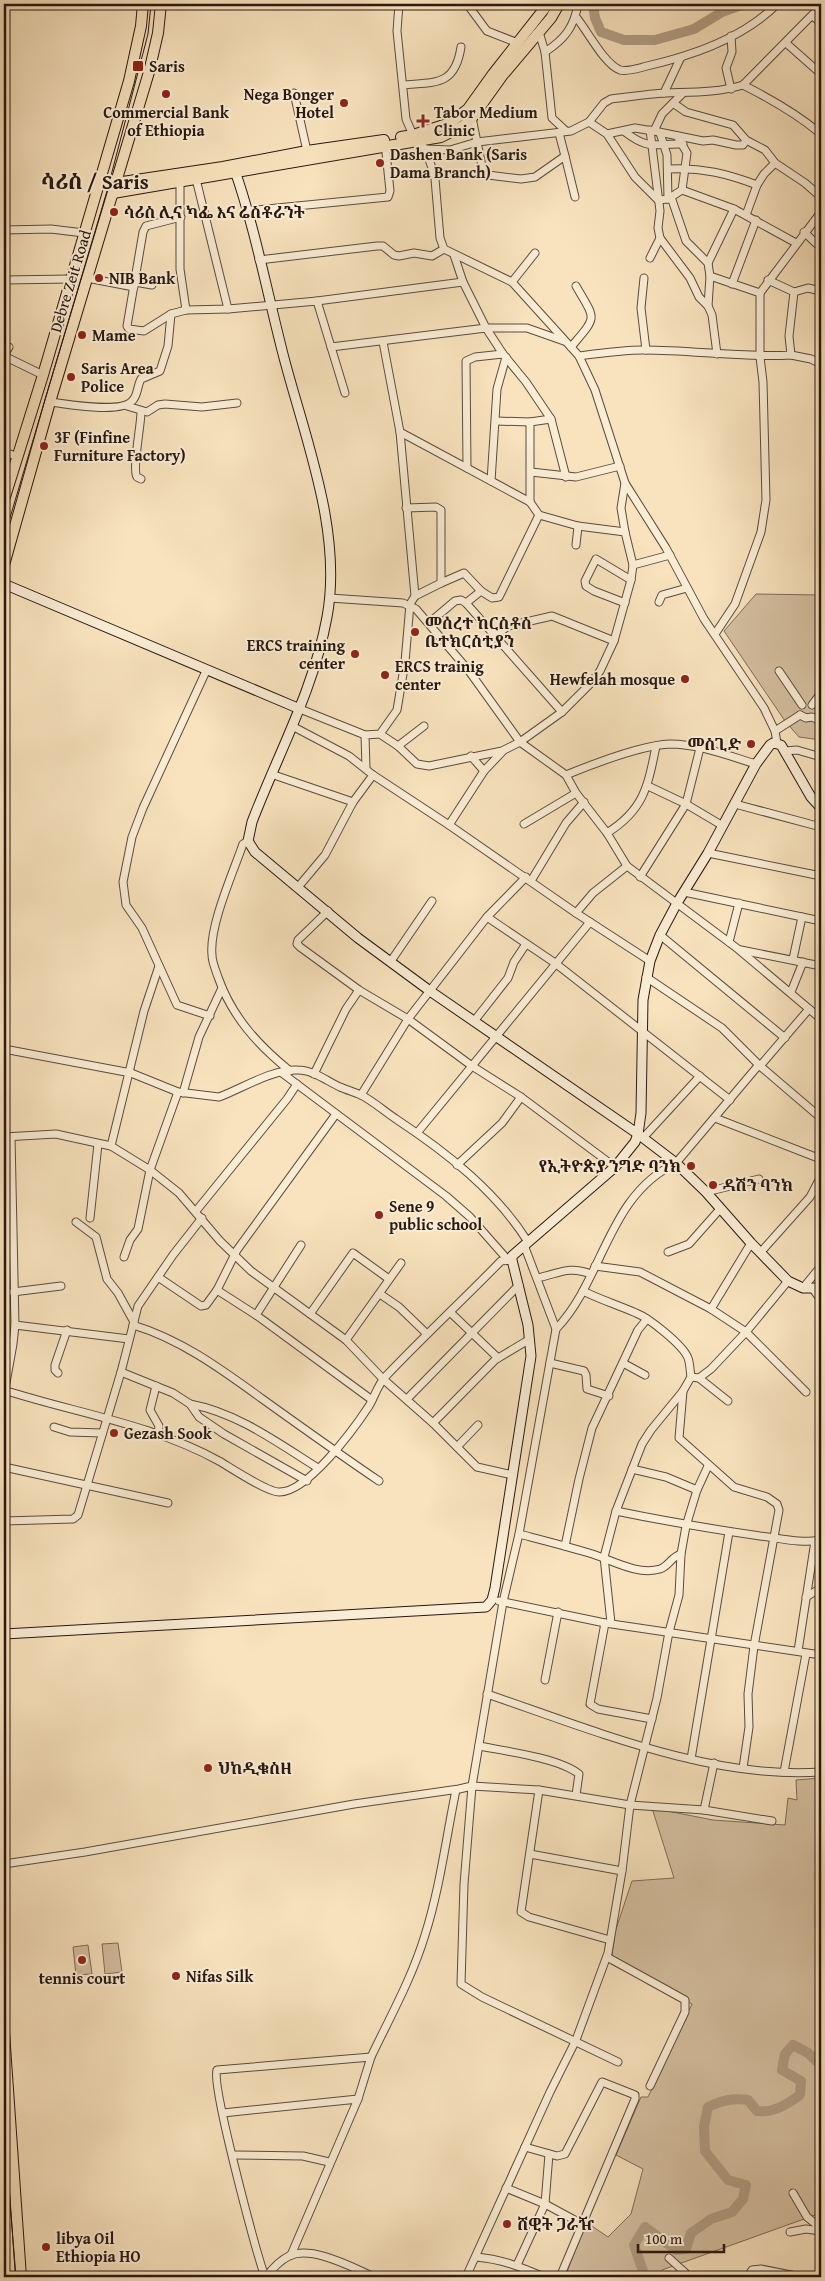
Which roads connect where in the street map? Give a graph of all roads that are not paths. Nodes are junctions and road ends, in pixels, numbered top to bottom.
1 (143, 4) edge
2 (161, 4) edge
3 (399, 4) edge
4 (468, 4) edge
5 (548, 4) edge
6 (559, 4) edge
7 (578, 4) edge
8 (777, 4) edge
9 (821, 6) edge
10 (813, 16) junction
11 (576, 17) junction
12 (821, 23) edge
13 (539, 32) junction
14 (731, 36) junction
15 (518, 43) junction
16 (786, 43) junction
17 (461, 47) dead end
18 (545, 52) junction
19 (680, 59) junction
20 (821, 74) edge
21 (403, 85) junction
22 (742, 86) junction
23 (731, 89) junction
24 (294, 93) dead end
25 (664, 93) junction
26 (683, 93) junction
27 (673, 103) junction
28 (472, 118) junction
29 (552, 118) junction
30 (589, 122) junction
31 (655, 131) junction
32 (563, 132) junction
33 (625, 132) junction
34 (548, 133) junction
35 (606, 134) junction
36 (821, 134) edge
37 (677, 136) junction
38 (746, 140) junction
39 (419, 142) junction
40 (477, 142) junction
41 (385, 143) junction
42 (664, 143) junction
43 (683, 144) junction
44 (651, 146) junction
45 (307, 151) junction
46 (565, 156) junction
47 (775, 163) junction
48 (686, 168) junction
49 (234, 169) junction
50 (669, 169) junction
51 (196, 178) junction
52 (180, 181) junction
53 (757, 185) junction
54 (115, 188) junction
55 (682, 190) junction
56 (575, 197) dead end
57 (821, 197) edge
58 (670, 198) junction
59 (658, 200) junction
60 (734, 209) junction
61 (246, 212) junction
62 (821, 212) edge
63 (746, 215) junction
64 (181, 217) junction
65 (756, 220) junction
66 (4, 230) edge
67 (804, 232) junction
68 (84, 233) junction
69 (660, 238) junction
70 (796, 243) junction
71 (821, 248) edge
72 (444, 249) junction
73 (535, 253) dead end
74 (454, 256) junction
75 (650, 258) dead end
76 (259, 260) junction
77 (708, 263) junction
78 (710, 276) junction
79 (87, 278) junction
80 (644, 278) dead end
81 (71, 279) junction
82 (4, 280) edge
83 (768, 280) junction
84 (463, 282) junction
85 (512, 282) junction
86 (134, 284) junction
87 (732, 284) junction
88 (152, 285) dead end
89 (576, 286) dead end
90 (821, 291) edge
91 (794, 292) junction
92 (760, 293) junction
93 (316, 301) junction
94 (270, 305) junction
95 (708, 306) junction
96 (228, 309) junction
97 (186, 310) junction
98 (171, 314) junction
99 (486, 328) junction
100 (565, 341) junction
101 (383, 342) junction
102 (9, 347) dead end
103 (571, 347) junction
104 (331, 348) junction
105 (646, 350) junction
106 (717, 354) junction
107 (504, 355) junction
108 (791, 355) junction
109 (4, 356) edge
110 (579, 356) junction
111 (760, 357) junction
112 (821, 364) edge
113 (43, 375) junction
114 (345, 393) dead end
115 (50, 402) junction
116 (237, 404) dead end
117 (127, 406) junction
118 (141, 412) junction
119 (551, 419) junction
120 (496, 421) junction
121 (530, 422) junction
122 (400, 432) junction
123 (4, 452) edge
124 (16, 456) junction
125 (620, 466) junction
126 (467, 468) junction
127 (531, 472) junction
128 (566, 477) junction
129 (141, 479) dead end
130 (491, 481) junction
131 (625, 483) junction
132 (4, 500) edge
133 (530, 502) junction
134 (406, 508) junction
135 (539, 515) junction
136 (578, 526) junction
137 (625, 532) junction
138 (576, 546) dead end
139 (670, 555) junction
140 (4, 565) edge
141 (633, 565) junction
142 (631, 580) junction
143 (441, 583) junction
144 (4, 584) edge
145 (687, 588) junction
146 (481, 591) junction
147 (415, 596) junction
148 (330, 598) junction
149 (658, 602) dead end
150 (466, 603) junction
151 (625, 603) junction
152 (410, 604) junction
153 (429, 623) junction
154 (715, 634) junction
155 (495, 636) junction
156 (614, 641) junction
157 (207, 669) junction
158 (779, 671) dead end
159 (821, 693) edge
160 (802, 704) junction
161 (812, 705) junction
162 (300, 709) junction
163 (562, 712) junction
164 (800, 715) junction
165 (812, 717) junction
166 (821, 721) edge
167 (292, 726) junction
168 (424, 726) dead end
169 (775, 731) junction
170 (380, 734) junction
171 (365, 735) junction
172 (520, 742) junction
173 (777, 743) junction
174 (398, 746) junction
175 (656, 746) junction
176 (700, 748) junction
177 (502, 751) junction
178 (785, 751) junction
179 (471, 756) junction
180 (821, 757) edge
181 (756, 764) junction
182 (366, 768) junction
183 (484, 771) junction
184 (270, 774) junction
185 (373, 775) junction
186 (566, 775) junction
187 (648, 786) junction
188 (576, 793) junction
189 (353, 802) junction
190 (584, 802) junction
191 (686, 804) junction
192 (735, 804) junction
193 (821, 808) edge
194 (524, 824) dead end
195 (449, 825) junction
196 (723, 826) junction
197 (821, 827) edge
198 (607, 833) junction
199 (248, 841) junction
200 (708, 853) junction
201 (627, 866) junction
202 (821, 876) edge
203 (640, 877) junction
204 (528, 879) junction
205 (299, 886) junction
206 (684, 892) junction
207 (432, 901) dead end
208 (677, 903) junction
209 (739, 903) junction
210 (328, 911) junction
211 (576, 913) junction
212 (487, 917) junction
213 (802, 917) junction
214 (821, 921) edge
215 (590, 922) junction
216 (660, 936) junction
217 (728, 942) junction
218 (526, 944) junction
219 (738, 949) junction
220 (794, 959) junction
221 (391, 961) junction
222 (650, 961) junction
223 (803, 962) junction
224 (555, 963) junction
225 (159, 966) junction
226 (821, 966) edge
227 (646, 976) junction
228 (222, 988) junction
229 (359, 990) junction
230 (430, 991) junction
231 (792, 992) junction
232 (809, 1009) junction
233 (210, 1016) junction
234 (408, 1019) junction
235 (475, 1020) junction
236 (821, 1020) edge
237 (642, 1030) junction
238 (497, 1036) junction
239 (785, 1038) junction
240 (4, 1049) edge
241 (472, 1066) junction
242 (760, 1066) junction
243 (290, 1071) junction
244 (131, 1073) junction
245 (282, 1073) junction
246 (314, 1074) junction
247 (700, 1076) junction
248 (296, 1084) junction
249 (181, 1092) junction
250 (360, 1095) junction
251 (521, 1097) junction
252 (730, 1100) junction
253 (336, 1114) junction
254 (715, 1118) junction
255 (821, 1118) edge
256 (417, 1133) junction
257 (640, 1136) junction
258 (8, 1137) edge
259 (98, 1144) junction
260 (111, 1146) junction
261 (676, 1163) junction
262 (821, 1163) edge
263 (458, 1165) junction
264 (615, 1167) junction
265 (150, 1170) junction
266 (821, 1176) edge
267 (759, 1179) dead end
268 (706, 1192) junction
269 (720, 1209) junction
270 (196, 1211) junction
271 (90, 1218) dead end
272 (202, 1218) junction
273 (76, 1222) dead end
274 (526, 1243) junction
275 (751, 1243) junction
276 (301, 1245) dead end
277 (12, 1252) junction
278 (668, 1252) dead end
279 (760, 1253) junction
280 (4, 1254) edge
281 (234, 1255) junction
282 (124, 1256) dead end
283 (509, 1260) junction
284 (401, 1263) dead end
285 (595, 1266) junction
286 (821, 1266) edge
287 (591, 1274) junction
288 (158, 1277) junction
289 (537, 1278) junction
290 (389, 1279) junction
291 (788, 1281) junction
292 (519, 1285) junction
293 (61, 1286) dead end
294 (273, 1288) junction
295 (803, 1288) junction
296 (817, 1288) edge
297 (217, 1290) junction
298 (583, 1291) junction
299 (13, 1292) junction
300 (380, 1294) junction
301 (821, 1300) edge
302 (711, 1309) junction
303 (451, 1313) junction
304 (310, 1314) junction
305 (256, 1315) junction
306 (647, 1319) junction
307 (133, 1323) junction
308 (15, 1325) junction
309 (556, 1329) junction
310 (67, 1330) junction
311 (746, 1332) junction
312 (473, 1333) junction
313 (427, 1334) junction
314 (129, 1339) junction
315 (530, 1339) junction
316 (346, 1340) junction
317 (498, 1358) junction
318 (550, 1363) junction
319 (623, 1363) junction
320 (121, 1372) junction
321 (58, 1373) dead end
322 (644, 1375) dead end
323 (691, 1377) junction
324 (699, 1378) junction
325 (384, 1379) junction
326 (156, 1386) junction
327 (682, 1391) junction
328 (4, 1392) edge
329 (806, 1392) dead end
330 (608, 1396) junction
331 (407, 1399) junction
332 (372, 1400) junction
333 (728, 1401) dead end
334 (190, 1404) junction
335 (106, 1419) junction
336 (433, 1423) junction
337 (478, 1425) dead end
338 (54, 1427) dead end
339 (102, 1433) junction
340 (158, 1434) junction
341 (457, 1447) junction
342 (335, 1451) junction
343 (708, 1466) junction
344 (4, 1467) edge
345 (318, 1468) junction
346 (632, 1468) junction
347 (513, 1475) junction
348 (307, 1481) junction
349 (379, 1481) dead end
350 (86, 1485) junction
351 (697, 1490) junction
352 (168, 1504) dead end
353 (616, 1511) junction
354 (4, 1521) edge
355 (686, 1526) junction
356 (729, 1532) junction
357 (519, 1534) junction
358 (773, 1538) junction
359 (818, 1540) edge
360 (565, 1546) junction
361 (681, 1554) junction
362 (604, 1557) junction
363 (809, 1579) junction
364 (821, 1588) edge
365 (806, 1598) junction
366 (492, 1600) junction
367 (503, 1602) junction
368 (558, 1612) junction
369 (608, 1623) junction
370 (669, 1632) junction
371 (4, 1634) edge
372 (711, 1639) junction
373 (754, 1646) junction
374 (798, 1651) junction
375 (806, 1654) junction
376 (821, 1655) edge
377 (545, 1680) dead end
378 (488, 1694) junction
379 (652, 1719) junction
380 (479, 1746) junction
381 (645, 1747) junction
382 (691, 1759) junction
383 (714, 1763) junction
384 (743, 1768) junction
385 (784, 1772) junction
386 (821, 1772) edge
387 (472, 1786) junction
388 (456, 1790) junction
389 (539, 1790) junction
390 (576, 1795) junction
391 (630, 1805) junction
392 (704, 1810) junction
393 (772, 1821) dead end
394 (530, 1854) junction
395 (4, 1864) edge
396 (622, 1871) junction
397 (610, 1940) junction
398 (607, 1957) junction
399 (4, 2032) edge
400 (576, 2040) junction
401 (371, 2057) junction
402 (618, 2062) dead end
403 (650, 2086) dead end
404 (358, 2099) junction
405 (223, 2113) junction
406 (525, 2147) junction
407 (549, 2154) junction
408 (233, 2155) junction
409 (329, 2162) junction
410 (506, 2188) junction
411 (793, 2193) dead end
412 (545, 2204) junction
413 (821, 2214) edge
414 (582, 2224) junction
415 (818, 2228) edge
416 (790, 2232) dead end
417 (291, 2255) junction
418 (476, 2257) junction
419 (669, 2258) dead end
420 (517, 2264) junction
421 (4, 2266) edge
422 (4, 2277) edge
423 (21, 2277) edge
424 (265, 2277) edge
425 (375, 2277) edge
426 (466, 2277) edge
427 (544, 2277) edge
428 (560, 2277) edge
429 (690, 2277) edge
430 (748, 2277) edge
431 (801, 2277) edge

1 - 68 main road, Debre Zeit Road
2 - 54 main road, Debre Zeit Road
3 - 21 street
4 - 15 street
5 - 15 main road
6 - 13 main road
7 - 11 street
8 - 14 street
9 - 10 street
10 - 12 street
10 - 16 street
11 - 18 street
11 - 19 street
13 - 18 street
13 - 28 main road
14 - 19 street
14 - 23 street
15 - 39 main road
16 - 20 street
16 - 22 street
17 - 21 street
18 - 29 street
19 - 25 street
21 - 39 street
22 - 23 street
22 - 36 street
23 - 26 street
24 - 45 street
25 - 26 street
25 - 30 street
26 - 27 street
27 - 31 street
27 - 38 street
28 - 39 main road
28 - 40 street
29 - 32 street
29 - 34 street
30 - 32 street
30 - 35 street
31 - 33 street
31 - 37 street
31 - 42 street
31 - 44 street
32 - 34 street
32 - 46 street
33 - 35 street
33 - 44 street
34 - 40 street
35 - 59 street
37 - 38 street
37 - 43 street
38 - 47 street
39 - 40 street
39 - 41 main road
39 - 72 street
40 - 46 street
41 - 45 main road
41 - 49 main road
41 - 61 street
42 - 43 street
42 - 44 street
42 - 50 street
43 - 48 street
44 - 59 street
45 - 49 main road
46 - 56 street
47 - 53 street
47 - 57 street
48 - 50 street
48 - 53 street
48 - 55 street
49 - 51 main road
49 - 54 main road
49 - 61 street
50 - 58 street
51 - 52 main road
51 - 96 street
52 - 54 main road
52 - 64 street
53 - 63 street
54 - 79 main road, Debre Zeit Road
55 - 58 street
55 - 60 street
58 - 59 street
58 - 77 street
59 - 69 street
60 - 63 street
60 - 77 street
61 - 76 street
62 - 67 street
63 - 65 street
64 - 86 street
64 - 97 street
65 - 70 street
65 - 87 street
66 - 68 street
67 - 70 street
67 - 71 street
68 - 81 main road, Debre Zeit Road
69 - 75 street
69 - 95 street
70 - 83 street
72 - 74 street
72 - 76 street
73 - 85 street
74 - 84 street
74 - 85 street
76 - 94 street
77 - 78 street
78 - 87 street
78 - 95 street
79 - 86 street
79 - 115 main road, Debre Zeit Road
80 - 105 street
81 - 82 street
81 - 113 main road, Debre Zeit Road
83 - 91 street
83 - 92 street
84 - 93 street
84 - 99 street
85 - 100 street
86 - 88 street
86 - 98 street
87 - 92 street
89 - 103 street
90 - 91 street
91 - 108 street
92 - 111 street
93 - 94 street
93 - 104 street
94 - 96 street
94 - 148 street
95 - 106 street
96 - 97 street
97 - 98 street
98 - 117 street
99 - 100 street
99 - 101 street
99 - 107 street
100 - 103 street
101 - 104 street
101 - 122 street
102 - 109 street
103 - 110 street
104 - 114 street
105 - 106 street
105 - 110 street
106 - 111 street
107 - 119 street
107 - 120 street
107 - 126 street
108 - 111 street
108 - 112 street
109 - 113 street
110 - 125 street
111 - 154 street
113 - 124 main road, Debre Zeit Road
115 - 117 street
115 - 140 main road, Debre Zeit Road
116 - 118 street
117 - 118 street
118 - 129 street
119 - 121 street
119 - 128 street
120 - 121 street
120 - 130 street
121 - 127 street
122 - 126 street
122 - 134 street
123 - 124 street
124 - 132 main road, Debre Zeit Road
125 - 128 street
125 - 131 street
126 - 130 street
127 - 128 street
127 - 133 street
130 - 133 street
131 - 137 street
131 - 139 street
133 - 135 street
134 - 143 street
134 - 147 street
135 - 136 street
135 - 146 street
136 - 137 street
136 - 138 street
137 - 141 street
139 - 141 street
139 - 145 street
141 - 142 street
142 - 151 street
142 - 151 street
143 - 146 street
143 - 147 street
144 - 157 street
145 - 149 street
145 - 154 street
146 - 150 street
147 - 152 street
148 - 152 street
148 - 162 street
150 - 153 street
150 - 155 street
151 - 156 street
152 - 153 street
152 - 170 street
153 - 172 street
154 - 169 street
155 - 156 street
155 - 163 street
156 - 163 street
157 - 162 street
157 - 225 street
158 - 160 street
159 - 161 street
160 - 161 street
160 - 164 street
161 - 165 street
162 - 167 street
162 - 171 street
163 - 172 street
164 - 165 street
164 - 169 street
165 - 166 street
167 - 182 street
167 - 184 street
168 - 174 street
169 - 173 street
170 - 171 street
170 - 174 street
171 - 182 street
172 - 177 street
172 - 186 street
173 - 178 street
173 - 181 street
174 - 179 street
175 - 176 street
175 - 186 street
175 - 187 street
176 - 181 street
176 - 191 street
177 - 179 street
177 - 183 street
178 - 180 street
178 - 193 street
179 - 183 street
181 - 192 street
182 - 185 street
183 - 195 street
184 - 189 street
184 - 199 street
185 - 189 street
185 - 195 street
186 - 188 street
187 - 191 street
187 - 198 street
188 - 190 street
188 - 194 street
189 - 205 street
190 - 198 street
190 - 204 street
191 - 196 street
191 - 203 street
192 - 196 street
192 - 197 street
195 - 204 street
196 - 200 street
198 - 201 street
199 - 205 street
199 - 228 street
200 - 202 street
200 - 206 street
201 - 203 street
201 - 211 street
203 - 208 street
204 - 211 street
204 - 212 street
205 - 210 street
206 - 208 street
206 - 209 street
207 - 221 street
208 - 216 street
208 - 217 street
209 - 213 street
209 - 217 street
210 - 221 street
210 - 229 street
211 - 215 street
212 - 218 street
212 - 230 street
213 - 214 street
213 - 220 street
215 - 222 street
215 - 224 street
216 - 222 street
216 - 239 street
217 - 219 street
218 - 224 street
218 - 235 street
219 - 220 street
219 - 231 street
220 - 223 street
221 - 230 street
222 - 227 street
223 - 226 street
223 - 231 street
224 - 237 street
224 - 238 street
225 - 233 street
225 - 244 street
227 - 237 street
227 - 242 street
228 - 233 street
228 - 243 street
229 - 234 street
229 - 246 street
230 - 234 street
230 - 235 street
231 - 232 street
232 - 236 street
232 - 239 street
233 - 249 street
234 - 241 street
234 - 250 street
235 - 238 street
237 - 247 street
237 - 257 street
238 - 241 street
238 - 257 street
239 - 242 street
240 - 244 street
241 - 251 street
241 - 256 street
242 - 252 street
242 - 255 street
243 - 245 street
243 - 246 street
244 - 249 street
244 - 260 street
245 - 248 street
245 - 249 street
246 - 250 street
247 - 252 street
247 - 257 street
248 - 253 street
248 - 270 street
249 - 265 street
250 - 256 street
251 - 263 street
251 - 264 street
252 - 254 street
253 - 281 street
253 - 283 street
254 - 261 street
254 - 262 street
256 - 263 street
257 - 261 street
257 - 264 street
258 - 259 street
258 - 277 street
259 - 260 street
259 - 271 street
260 - 265 street
261 - 268 street
261 - 285 street
263 - 274 street
264 - 274 street
265 - 270 street
265 - 282 street
266 - 279 street
267 - 268 street
268 - 269 street
269 - 275 street
269 - 278 street
270 - 272 street
272 - 281 street
272 - 288 street
273 - 307 street
274 - 283 street
274 - 289 street
275 - 279 street
275 - 302 street
276 - 294 street
277 - 280 street
277 - 299 street
279 - 291 street
281 - 294 street
281 - 297 street
283 - 292 street
283 - 303 street
284 - 290 street
285 - 287 street
285 - 302 street
286 - 295 street
287 - 289 street
287 - 298 street
288 - 297 street
288 - 307 street
289 - 309 street
290 - 300 street
290 - 304 street
291 - 295 street
291 - 311 street
292 - 312 street
292 - 315 street
293 - 299 street
294 - 304 street
294 - 305 street
295 - 296 street
296 - 301 street
297 - 305 street
298 - 306 street
298 - 309 street
299 - 308 street
300 - 313 street
300 - 316 street
302 - 311 street
303 - 312 street
303 - 313 street
304 - 316 street
305 - 332 street
306 - 319 street
306 - 323 street
307 - 314 street
307 - 342 street
308 - 310 street
308 - 328 street
309 - 318 street
310 - 314 street
310 - 321 street
311 - 324 street
311 - 329 street
312 - 317 street
312 - 331 street
313 - 325 street
314 - 320 street
315 - 317 street
315 - 347 street
316 - 325 street
317 - 336 street
318 - 330 street
318 - 357 street
319 - 322 street
319 - 330 street
320 - 326 street
320 - 335 street
323 - 324 street
323 - 327 street
324 - 333 street
325 - 331 street
325 - 332 street
326 - 334 street
326 - 340 street
327 - 343 street
327 - 346 street
328 - 335 street
330 - 360 street
331 - 336 street
332 - 342 street
334 - 345 street
334 - 348 street
335 - 339 street
335 - 340 street
336 - 341 street
337 - 341 street
338 - 339 street
339 - 350 street
340 - 348 street
341 - 347 street
342 - 345 street
342 - 349 street
343 - 351 street
343 - 358 street
344 - 350 street
345 - 348 street
346 - 351 street
346 - 353 street
347 - 366 street
350 - 352 street
350 - 354 street
351 - 355 street
353 - 355 street
353 - 362 street
355 - 356 street
355 - 361 street
356 - 358 street
356 - 372 street
357 - 360 street
357 - 367 street
358 - 359 street
358 - 373 street
359 - 363 street
360 - 362 street
361 - 362 street
361 - 370 street
362 - 369 street
363 - 364 street
363 - 365 street
364 - 365 street
365 - 374 street
366 - 367 street
366 - 371 street
367 - 368 street
367 - 378 street
368 - 369 street
368 - 377 street
369 - 370 street
369 - 379 street
370 - 372 street
370 - 379 street
372 - 373 street
372 - 382 street
373 - 374 street
373 - 384 street
374 - 375 street
375 - 376 street
375 - 385 street
378 - 380 street
378 - 381 street
379 - 381 street
380 - 387 street
380 - 390 street
381 - 382 street
381 - 391 street
382 - 383 street
383 - 384 street
383 - 392 street
384 - 385 street
385 - 386 street
387 - 388 street
387 - 389 street
387 - 400 street
388 - 395 street
388 - 401 street
389 - 390 street
389 - 394 street
390 - 391 street
391 - 392 street
391 - 396 street
392 - 393 street
394 - 396 street
394 - 397 street
396 - 397 street
397 - 398 street
398 - 400 street
398 - 403 street
399 - 423 main road
400 - 402 street
400 - 406 street
401 - 404 street
401 - 405 street
404 - 405 street
404 - 409 street
405 - 408 street
406 - 407 street
406 - 410 street
407 - 412 street
407 - 414 street
408 - 409 street
408 - 424 street
409 - 417 street
410 - 412 street
410 - 418 street
411 - 415 street
412 - 414 street
412 - 420 street
413 - 415 street
414 - 428 street
415 - 416 street
417 - 424 street
417 - 425 street
418 - 420 street
418 - 426 street
419 - 429 street
420 - 427 street
421 - 422 main road
430 - 431 street

